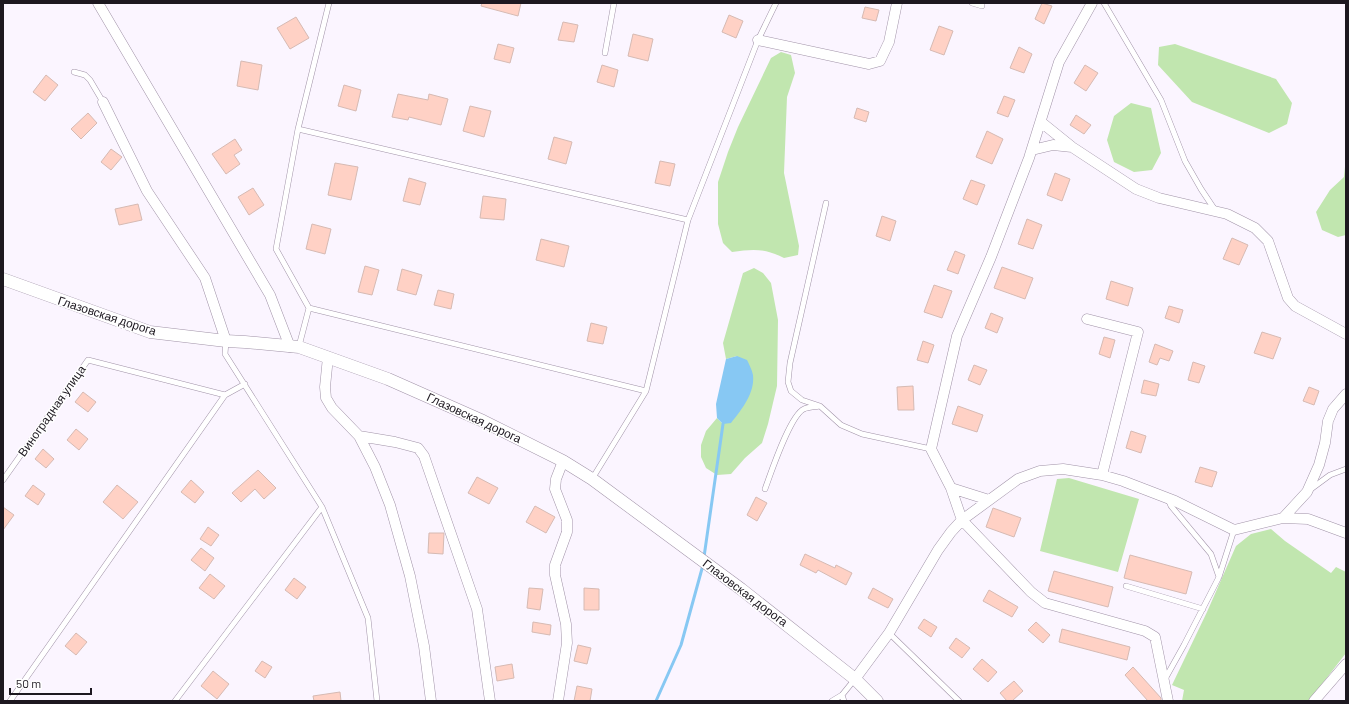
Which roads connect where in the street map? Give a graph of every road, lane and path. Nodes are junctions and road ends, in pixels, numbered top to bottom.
1 (98, 3) edge
2 (329, 3) edge
3 (614, 3) edge
4 (776, 3) edge
5 (897, 3) edge
6 (972, 3) edge
7 (1092, 3) edge
8 (1104, 3) edge
9 (982, 6) dead end
10 (758, 40) junction
11 (605, 53) dead end
12 (74, 72) dead end
13 (103, 102) joint
14 (1041, 122) junction
15 (298, 129) junction
16 (1072, 147) junction
17 (1032, 150) junction
18 (826, 203) dead end
19 (1216, 211) junction
20 (688, 220) junction
21 (3, 279) edge
22 (309, 308) junction
23 (1087, 319) dead end
24 (1346, 334) edge
25 (226, 341) junction
26 (295, 347) junction
27 (328, 357) junction
28 (245, 384) junction
29 (646, 392) junction
30 (1346, 394) edge
31 (225, 395) junction
32 (820, 406) junction
33 (359, 436) junction
34 (931, 449) junction
35 (563, 461) junction
36 (1346, 469) edge
37 (1102, 475) junction
38 (592, 479) junction
39 (3, 480) edge
40 (951, 488) junction
41 (765, 489) dead end
42 (1306, 492) junction
43 (1168, 499) junction
44 (989, 500) junction
45 (322, 507) junction
46 (1283, 518) junction
47 (962, 520) junction
48 (1234, 530) junction
49 (1346, 533) edge
50 (1219, 577) junction
51 (1126, 586) dead end
52 (1203, 609) junction
53 (889, 633) junction
54 (1346, 664) edge
55 (855, 679) junction
56 (1164, 681) junction
57 (842, 694) junction
58 (10, 701) edge
59 (175, 701) edge
60 (377, 701) edge
61 (431, 701) edge
62 (490, 701) edge
63 (558, 701) edge
64 (832, 701) edge
65 (844, 701) edge
66 (877, 701) edge
67 (959, 701) edge
68 (1168, 701) edge
69 (1314, 701) edge

1 - 26 street
2 - 15 lane
3 - 11 lane
4 - 10 lane
5 - 10 street
6 - 9 lane
7 - 14 street
8 - 19 lane
10 - 20 lane
12 - 13 lane
13 - 25 street
14 - 16 street
14 - 17 street
15 - 20 lane
15 - 22 lane
16 - 17 street
16 - 19 street
17 - 34 street
18 - 32 lane
19 - 24 street
20 - 29 lane
21 - 25 street, Глазовская дорога
22 - 26 lane
22 - 29 lane
23 - 37 street
25 - 26 street, Глазовская дорога
25 - 28 lane
26 - 27 street, Глазовская дорога
27 - 33 street
27 - 35 street, Глазовская дорога
28 - 31 lane
28 - 45 lane
29 - 38 lane
30 - 42 street
31 - 39 lane, Виноградная улица
31 - 58 lane
32 - 34 lane
32 - 41 lane
33 - 61 street
33 - 62 street
34 - 40 street
35 - 38 street, Глазовская дорога
35 - 63 street
36 - 42 lane
37 - 43 street
37 - 44 street
38 - 55 street, Глазовская дорога
40 - 44 street
40 - 47 street
42 - 46 street
43 - 48 street
43 - 50 lane
44 - 47 street
45 - 59 lane
45 - 60 lane
46 - 48 street
46 - 49 street
47 - 53 street
47 - 56 street
48 - 50 lane
50 - 52 lane
51 - 52 lane
52 - 56 lane
53 - 55 street
53 - 67 lane
54 - 69 street
55 - 57 lane
55 - 66 street, Глазовская дорога
56 - 68 street
57 - 64 lane
57 - 65 lane

